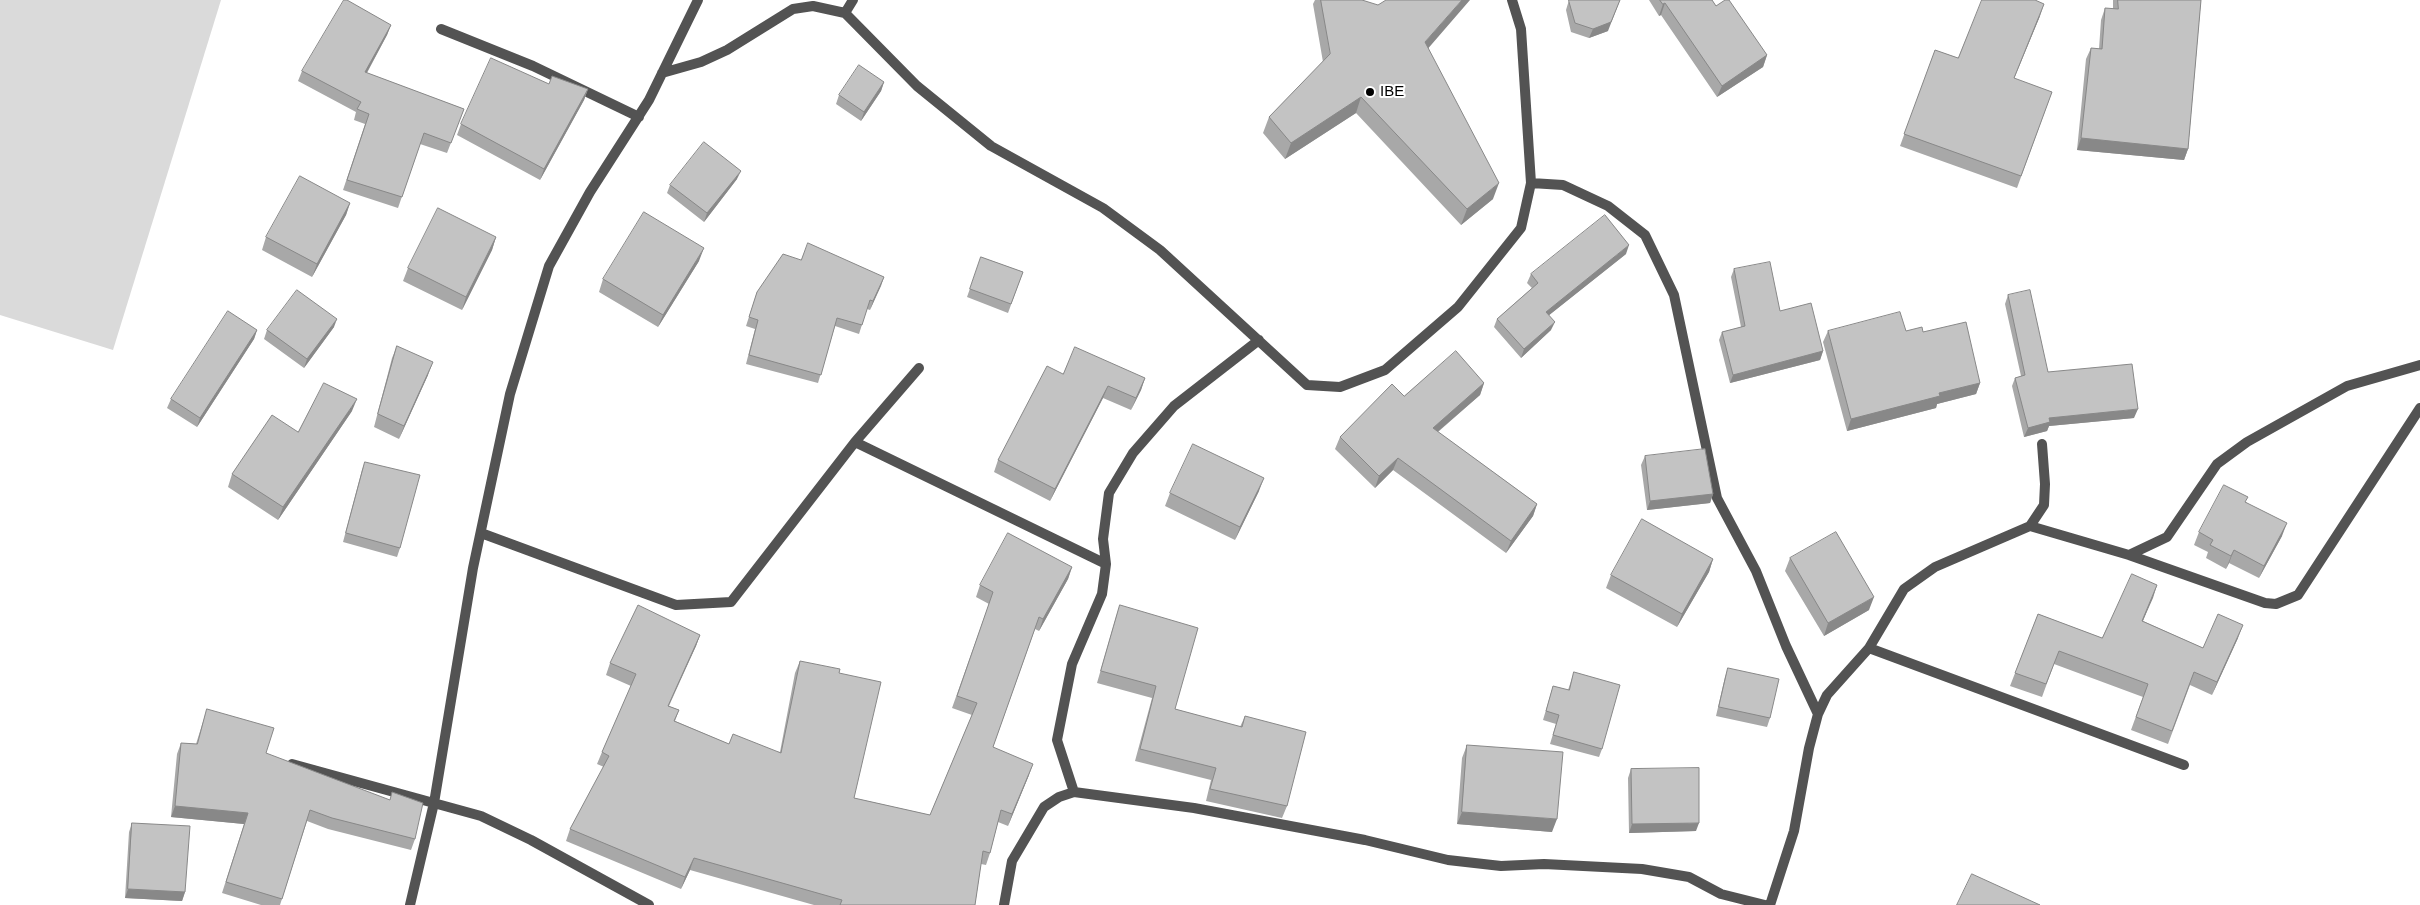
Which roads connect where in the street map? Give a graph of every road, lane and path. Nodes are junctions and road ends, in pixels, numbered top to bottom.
1 (698, 0) edge
2 (853, 0) edge
3 (1512, 0) edge
4 (845, 13) junction
5 (441, 28) dead end
6 (662, 73) junction
7 (639, 117) junction
8 (1531, 183) junction
9 (1259, 340) junction
10 (2420, 365) edge
11 (919, 368) dead end
12 (2420, 408) edge
13 (855, 442) junction
14 (2042, 444) dead end
15 (2030, 526) junction
16 (481, 533) junction
17 (2129, 555) junction
18 (1106, 564) junction
19 (1869, 648) junction
20 (1818, 714) junction
21 (292, 764) edge
22 (2184, 765) dead end
23 (1074, 792) junction
24 (434, 803) junction
25 (410, 905) edge
26 (649, 905) edge
27 (1004, 905) edge
28 (1765, 905) edge
29 (1770, 905) edge

1 - 6 street
2 - 4 street
3 - 8 street
4 - 6 street
4 - 9 street
5 - 7 street
6 - 7 street
7 - 16 street
8 - 9 street
8 - 20 street
9 - 18 street
10 - 17 street
11 - 13 street
12 - 17 street
13 - 16 street
13 - 18 street
14 - 15 street
15 - 17 street
15 - 19 street
16 - 24 street
18 - 23 street
19 - 20 street
19 - 22 street
20 - 29 street
21 - 24 street
23 - 27 street
23 - 28 street
24 - 25 street
24 - 26 street

